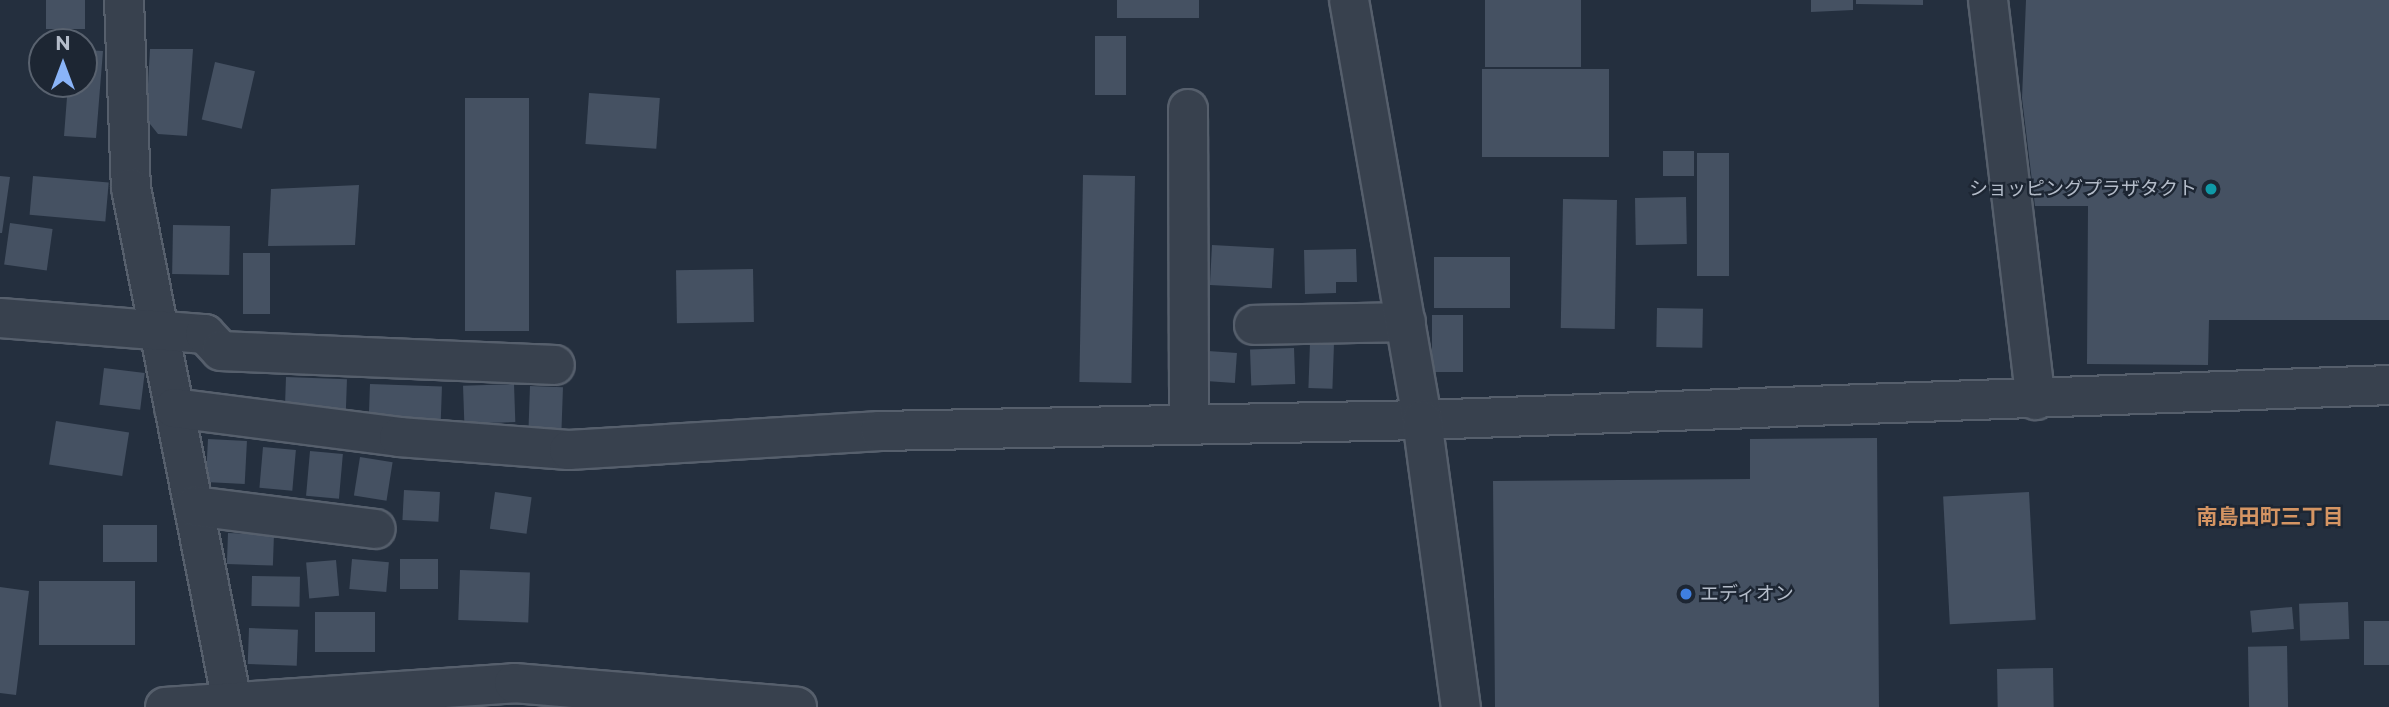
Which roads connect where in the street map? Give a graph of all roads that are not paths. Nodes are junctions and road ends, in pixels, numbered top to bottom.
1 (124, 0) edge
2 (1349, 0) edge
3 (1988, 0) edge
4 (1188, 109) dead end
5 (0, 318) edge
6 (1406, 322) junction
7 (1254, 325) dead end
8 (159, 333) junction
9 (555, 365) dead end
10 (2389, 386) edge
11 (2036, 400) junction
12 (174, 408) junction
13 (1422, 420) junction
14 (1189, 425) junction
15 (194, 506) junction
16 (376, 529) dead end
17 (603, 699) edge
18 (233, 703) edge
19 (165, 707) edge
20 (797, 707) edge
21 (1461, 707) edge

1 - 8 street
2 - 6 street
3 - 11 street
4 - 14 street
5 - 8 street
6 - 7 street
6 - 13 street
8 - 9 street
8 - 12 street
10 - 11 street
11 - 13 street
12 - 14 street
12 - 15 street
13 - 14 street
13 - 21 street
15 - 16 street
15 - 18 street
17 - 18 street
17 - 20 street
18 - 19 street

